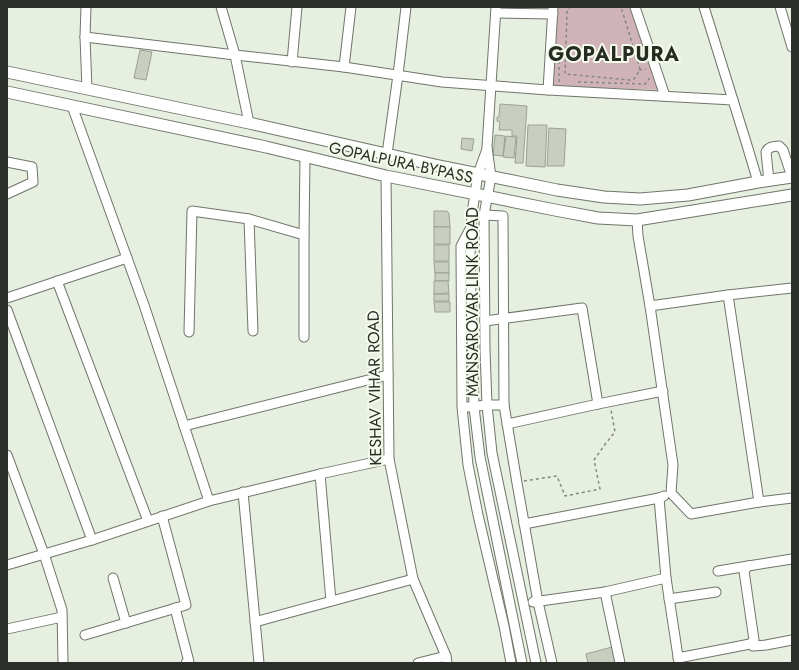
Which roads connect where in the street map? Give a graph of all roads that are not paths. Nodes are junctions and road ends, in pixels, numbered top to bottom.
1 (86, 7) edge
2 (221, 7) edge
3 (297, 7) edge
4 (351, 7) edge
5 (406, 7) edge
6 (635, 7) edge
7 (704, 7) edge
8 (780, 7) edge
9 (495, 8) edge
10 (553, 11) edge
11 (85, 37) junction
12 (792, 47) edge
13 (235, 55) junction
14 (292, 62) junction
15 (344, 67) junction
16 (7, 72) edge
17 (398, 75) junction
18 (492, 86) junction
19 (87, 89) junction
20 (548, 90) junction
21 (7, 92) edge
22 (665, 96) junction
23 (733, 100) junction
24 (72, 106) junction
25 (249, 123) junction
26 (487, 147) junction
27 (387, 154) junction
28 (305, 158) junction
29 (7, 162) edge
30 (478, 174) junction
31 (386, 176) junction
32 (491, 177) junction
33 (792, 177) edge
34 (769, 181) junction
35 (758, 182) junction
36 (7, 194) edge
37 (475, 194) junction
38 (792, 195) edge
39 (487, 196) junction
40 (484, 215) junction
41 (249, 219) junction
42 (637, 220) junction
43 (471, 226) junction
44 (304, 235) junction
45 (127, 258) junction
46 (57, 281) junction
47 (792, 288) edge
48 (728, 295) junction
49 (7, 298) edge
50 (650, 306) junction
51 (7, 310) edge
52 (504, 319) junction
53 (485, 321) junction
54 (253, 331) dead end
55 (189, 332) dead end
56 (304, 337) dead end
57 (388, 375) junction
58 (663, 391) junction
59 (598, 404) junction
60 (487, 405) junction
61 (504, 405) junction
62 (462, 407) junction
63 (474, 407) junction
64 (507, 424) junction
65 (184, 426) junction
66 (7, 456) edge
67 (389, 459) junction
68 (320, 474) junction
69 (243, 492) junction
70 (671, 493) junction
71 (660, 498) junction
72 (792, 498) edge
73 (209, 501) junction
74 (759, 502) junction
75 (162, 516) junction
76 (148, 521) junction
77 (524, 524) junction
78 (92, 540) junction
79 (44, 554) junction
80 (792, 559) edge
81 (7, 565) edge
82 (748, 566) junction
83 (718, 571) dead end
84 (113, 578) dead end
85 (413, 578) junction
86 (666, 578) junction
87 (605, 592) junction
88 (716, 592) dead end
89 (669, 599) junction
90 (331, 601) junction
91 (538, 602) junction
92 (524, 604) junction
93 (175, 608) junction
94 (62, 617) junction
95 (255, 622) junction
96 (126, 623) junction
97 (514, 625) junction
98 (504, 626) junction
99 (7, 629) edge
100 (85, 636) dead end
101 (792, 640) edge
102 (753, 646) dead end
103 (446, 659) edge
104 (678, 660) edge
105 (63, 663) edge
106 (186, 663) edge
107 (259, 663) edge
108 (418, 663) edge
109 (511, 663) edge
110 (522, 663) edge
111 (536, 663) edge
112 (552, 663) edge
113 (620, 663) edge

1 - 11 street
2 - 13 street
3 - 14 street
4 - 15 street
5 - 17 street
6 - 22 street
7 - 23 street
8 - 12 street
9 - 10 street
9 - 18 street
10 - 20 street
11 - 13 street
11 - 19 street
13 - 14 street
13 - 25 street
14 - 15 street
15 - 17 street
16 - 19 main road, GOPALPURA BYPASS
17 - 18 street
17 - 27 street
18 - 20 street
18 - 26 street
19 - 25 main road, GOPALPURA BYPASS
20 - 22 street
21 - 24 main road, GOPALPURA BYPASS
22 - 23 street
23 - 35 street
24 - 28 main road, GOPALPURA BYPASS
24 - 45 street
25 - 27 main road, GOPALPURA BYPASS
26 - 30 street, MANSAROVAR LINK ROAD
26 - 32 street, MANSAROVAR LINK ROAD
27 - 30 main road, GOPALPURA BYPASS
28 - 31 main road, GOPALPURA BYPASS
28 - 44 street
29 - 36 street
30 - 32 main road, GOPALPURA BYPASS
30 - 37 street, MANSAROVAR LINK ROAD
31 - 37 main road, GOPALPURA BYPASS
31 - 57 street, KESHAV VIHAR ROAD
32 - 35 main road, GOPALPURA BYPASS
32 - 39 street, MANSAROVAR LINK ROAD
33 - 34 main road, GOPALPURA BYPASS
33 - 34 street
34 - 35 main road, GOPALPURA BYPASS
37 - 39 main road, GOPALPURA BYPASS
37 - 43 street, MANSAROVAR LINK ROAD
38 - 42 main road, GOPALPURA BYPASS
39 - 40 street, MANSAROVAR LINK ROAD
39 - 42 main road, GOPALPURA BYPASS
40 - 52 street
40 - 53 street, MANSAROVAR LINK ROAD
41 - 44 street
41 - 54 street
41 - 55 street
42 - 50 street
43 - 62 street
43 - 63 street, MANSAROVAR LINK ROAD
44 - 56 street
45 - 46 street
45 - 65 street
46 - 49 street
46 - 76 street
47 - 48 street
48 - 50 street
48 - 74 street
50 - 58 street
51 - 78 street
52 - 53 street
52 - 59 street
52 - 61 street
53 - 60 street, MANSAROVAR LINK ROAD
57 - 65 street
57 - 67 street, KESHAV VIHAR ROAD
58 - 59 street
58 - 70 street
59 - 64 street
60 - 61 street
60 - 63 street
60 - 92 street, MANSAROVAR LINK ROAD
61 - 64 street
62 - 63 street
62 - 98 street
63 - 97 street, MANSAROVAR LINK ROAD
64 - 77 street
65 - 73 street
66 - 79 street
67 - 68 street
67 - 85 street, KESHAV VIHAR ROAD
68 - 69 street
68 - 90 street
69 - 73 street
69 - 95 street
70 - 71 street
70 - 74 street
71 - 77 street
71 - 86 street
72 - 74 street
73 - 75 street
75 - 76 street
75 - 93 street
76 - 78 street
77 - 91 street
78 - 79 street
79 - 81 street
79 - 94 street
80 - 82 street
82 - 83 street
82 - 104 street
84 - 96 street
85 - 90 street
85 - 103 street, KESHAV VIHAR ROAD
86 - 87 street
86 - 89 street
87 - 91 street
87 - 113 street
88 - 89 street
89 - 104 street
90 - 95 street
91 - 92 street
91 - 112 street
92 - 111 street, MANSAROVAR LINK ROAD
93 - 96 street
93 - 106 street
94 - 99 street
94 - 105 street
95 - 107 street
96 - 100 street
97 - 98 street
97 - 110 street, MANSAROVAR LINK ROAD
98 - 109 street
101 - 102 street
103 - 108 street

